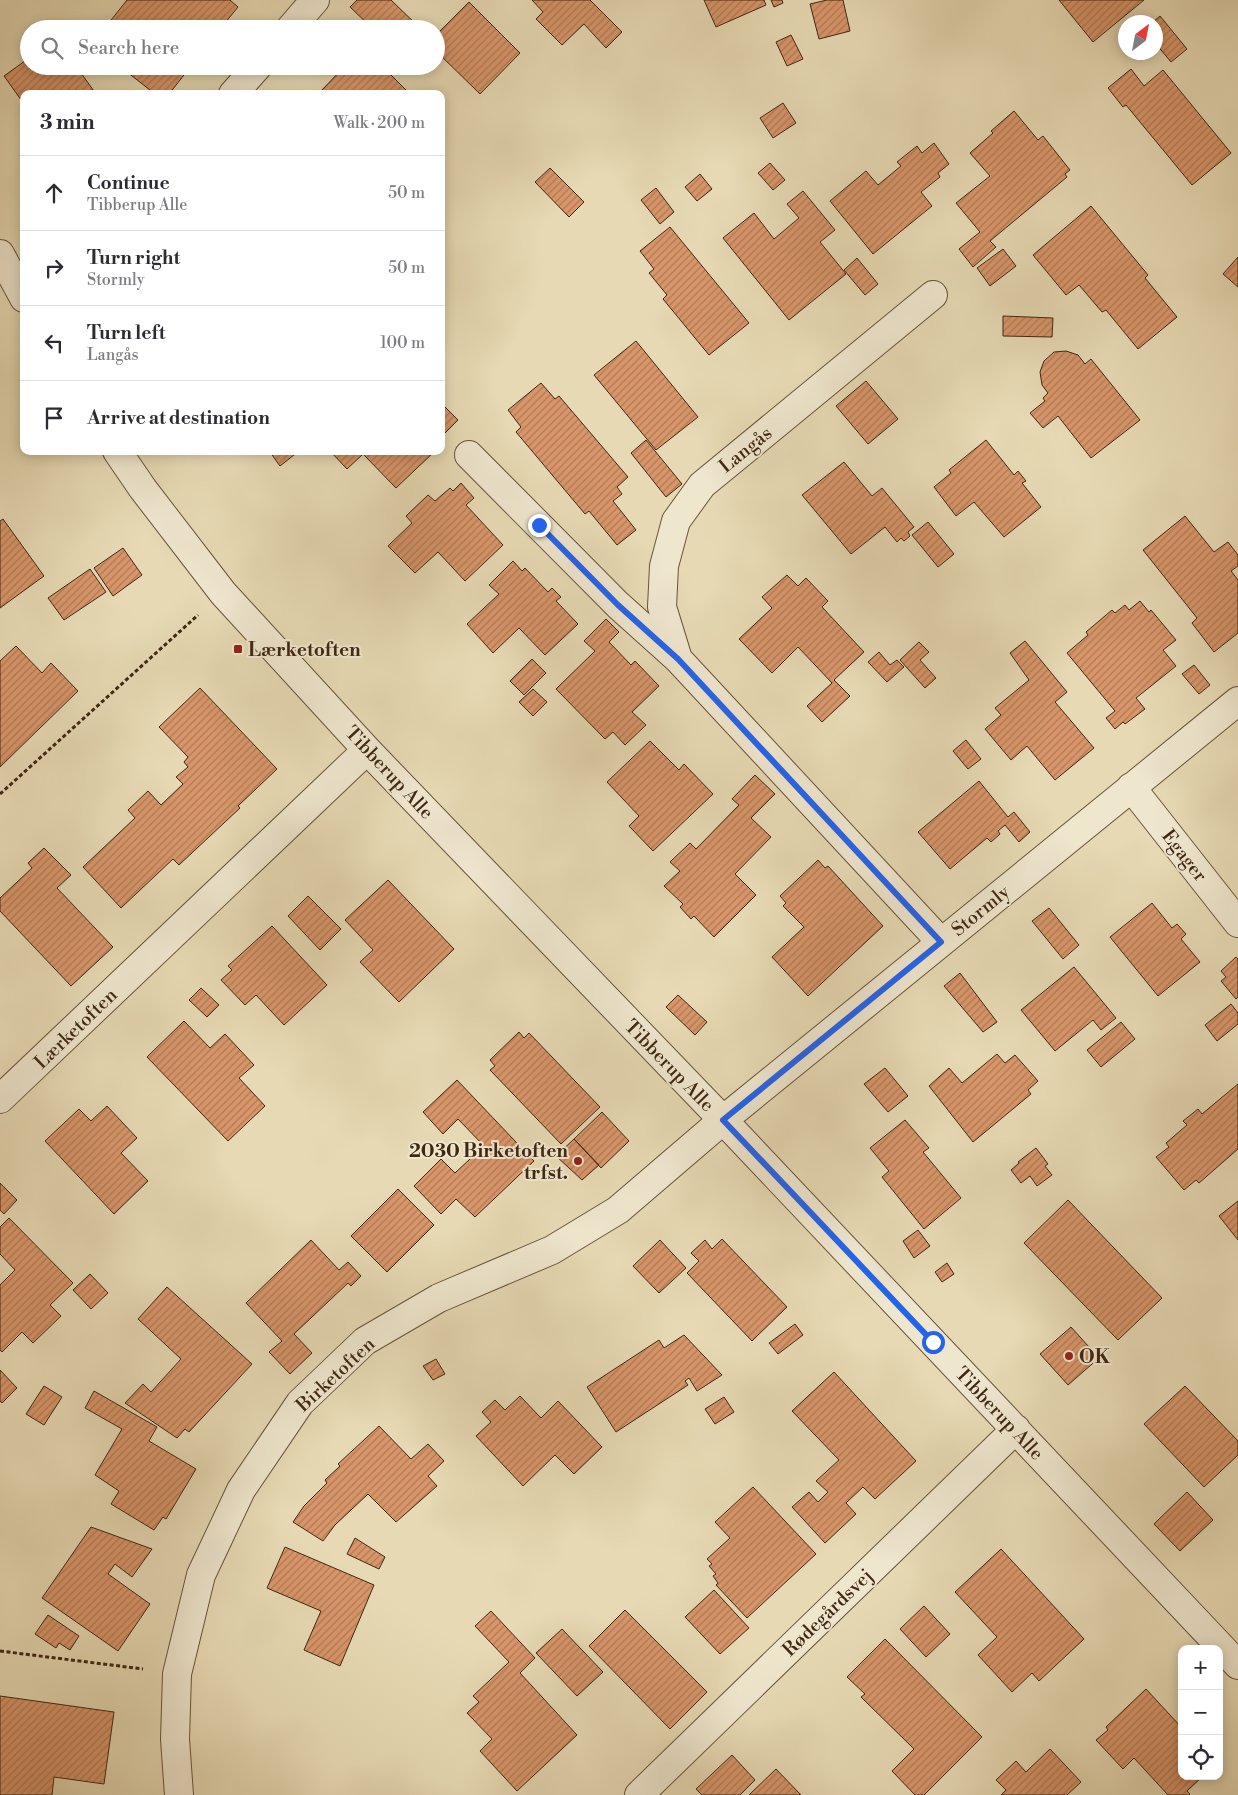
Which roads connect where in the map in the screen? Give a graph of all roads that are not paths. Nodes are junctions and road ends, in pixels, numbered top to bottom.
1 (315, 0) edge
2 (298, 20) edge
3 (250, 75) edge
4 (237, 90) edge
5 (0, 254) edge
6 (20, 283) edge
7 (934, 295) dead end
8 (120, 455) edge
9 (469, 455) dead end
10 (678, 659) junction
11 (1238, 701) edge
12 (367, 750) junction
13 (1131, 788) junction
14 (1238, 923) edge
15 (941, 942) junction
16 (0, 1099) edge
17 (723, 1120) junction
18 (1016, 1429) junction
19 (1238, 1665) edge
20 (179, 1795) edge
21 (639, 1795) edge

1 - 2 street
3 - 4 street
5 - 6 street
7 - 10 street, Langås
8 - 12 street, Tibberup Alle
9 - 10 street, Langås
10 - 15 street, Langås
11 - 13 street, Stormly
12 - 16 street, Lærketoften
12 - 17 street, Tibberup Alle
13 - 14 street, Egager
13 - 15 street, Stormly
15 - 17 street, Stormly
17 - 18 street, Tibberup Alle
17 - 20 street, Birketoften
18 - 19 street, Tibberup Alle
18 - 21 street, Rødegårdsvej

